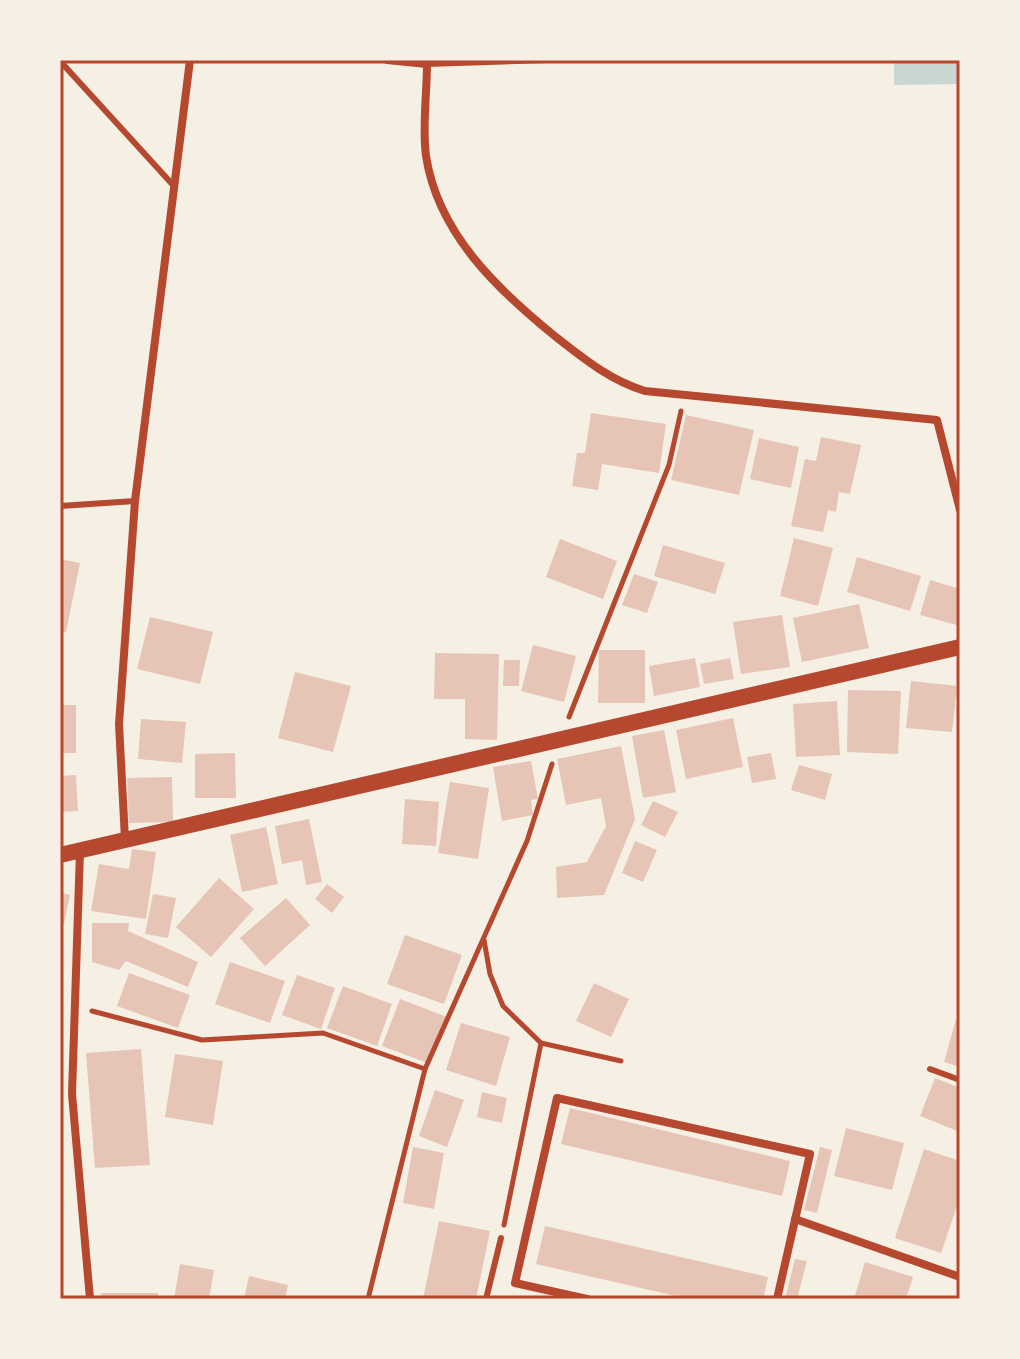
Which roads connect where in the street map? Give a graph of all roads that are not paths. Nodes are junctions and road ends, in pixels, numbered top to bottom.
1 (190, 60) edge
2 (387, 60) edge
3 (548, 60) edge
4 (60, 61) edge
5 (427, 64) junction
6 (173, 185) junction
7 (135, 501) junction
8 (60, 506) edge
9 (960, 510) edge
10 (960, 647) edge
11 (125, 839) junction
12 (80, 851) junction
13 (60, 855) edge
14 (930, 1069) dead end
15 (960, 1080) edge
16 (795, 1219) junction
17 (501, 1238) road end
18 (960, 1277) edge
19 (90, 1299) edge
20 (486, 1299) edge
21 (587, 1299) edge
22 (777, 1299) edge

1 - 6 street
2 - 5 street
3 - 5 lane
4 - 6 lane
5 - 9 street
6 - 7 street
7 - 8 lane
7 - 11 street
10 - 11 main road
11 - 12 main road
12 - 13 main road
12 - 19 street
14 - 15 lane
16 - 18 street
16 - 21 street
16 - 22 street
17 - 20 lane

